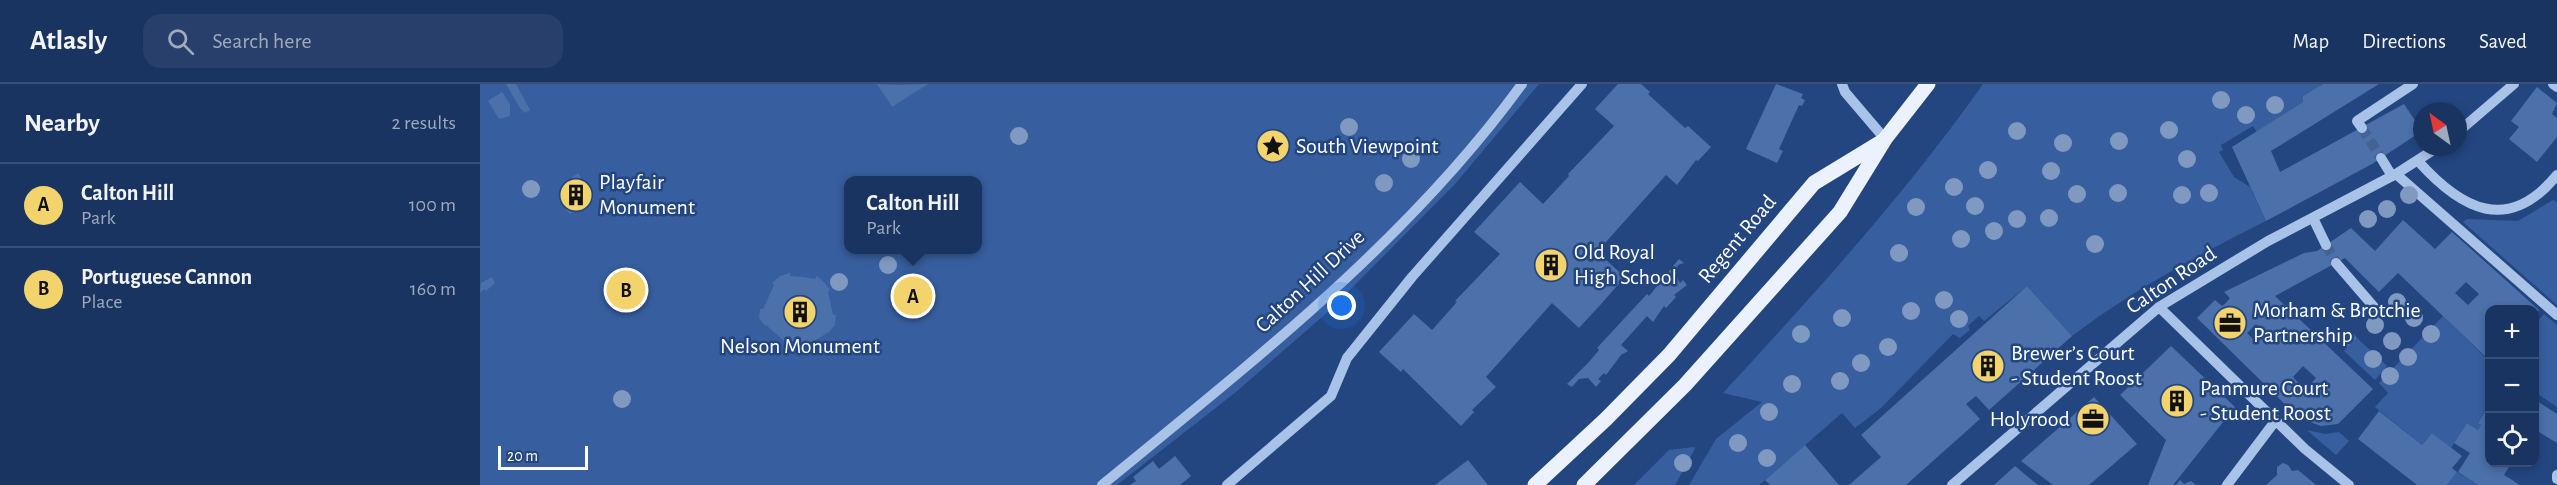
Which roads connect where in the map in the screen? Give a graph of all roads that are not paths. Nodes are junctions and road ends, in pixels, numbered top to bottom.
1 (1522, 84) edge
2 (1582, 84) edge
3 (1842, 84) edge
4 (1928, 84) edge
5 (2413, 84) edge
6 (2514, 84) edge
7 (2553, 84) edge
8 (2557, 87) edge
9 (2467, 124) edge
10 (2362, 128) dead end
11 (1885, 139) junction
12 (2425, 156) edge
13 (2381, 158) tunnel mouth
14 (2418, 161) junction
15 (2394, 175) junction
16 (2557, 175) edge
17 (2313, 218) junction
18 (2326, 245) tunnel mouth
19 (2336, 263) tunnel mouth
20 (2159, 307) junction
21 (2374, 308) dead end
22 (2557, 315) edge
23 (2276, 420) junction
24 (1102, 485) edge
25 (1227, 485) edge
26 (1535, 485) edge
27 (1584, 485) edge
28 (1952, 485) edge
29 (2227, 485) edge
30 (2349, 485) edge

1 - 24 street, Calton Hill Drive
2 - 25 street
3 - 11 street
4 - 11 main road, Regent Road
5 - 10 street
6 - 9 street
7 - 8 street
11 - 26 main road, Regent Road
11 - 27 main road, Regent Road
12 - 14 street, Calton Road
13 - 15 street
14 - 15 street, Calton Road
14 - 16 street
15 - 17 street, Calton Road
15 - 22 street
17 - 18 street
17 - 20 street, Calton Road
19 - 21 street
20 - 23 street
20 - 28 street, Calton Road
23 - 29 street
23 - 30 street

